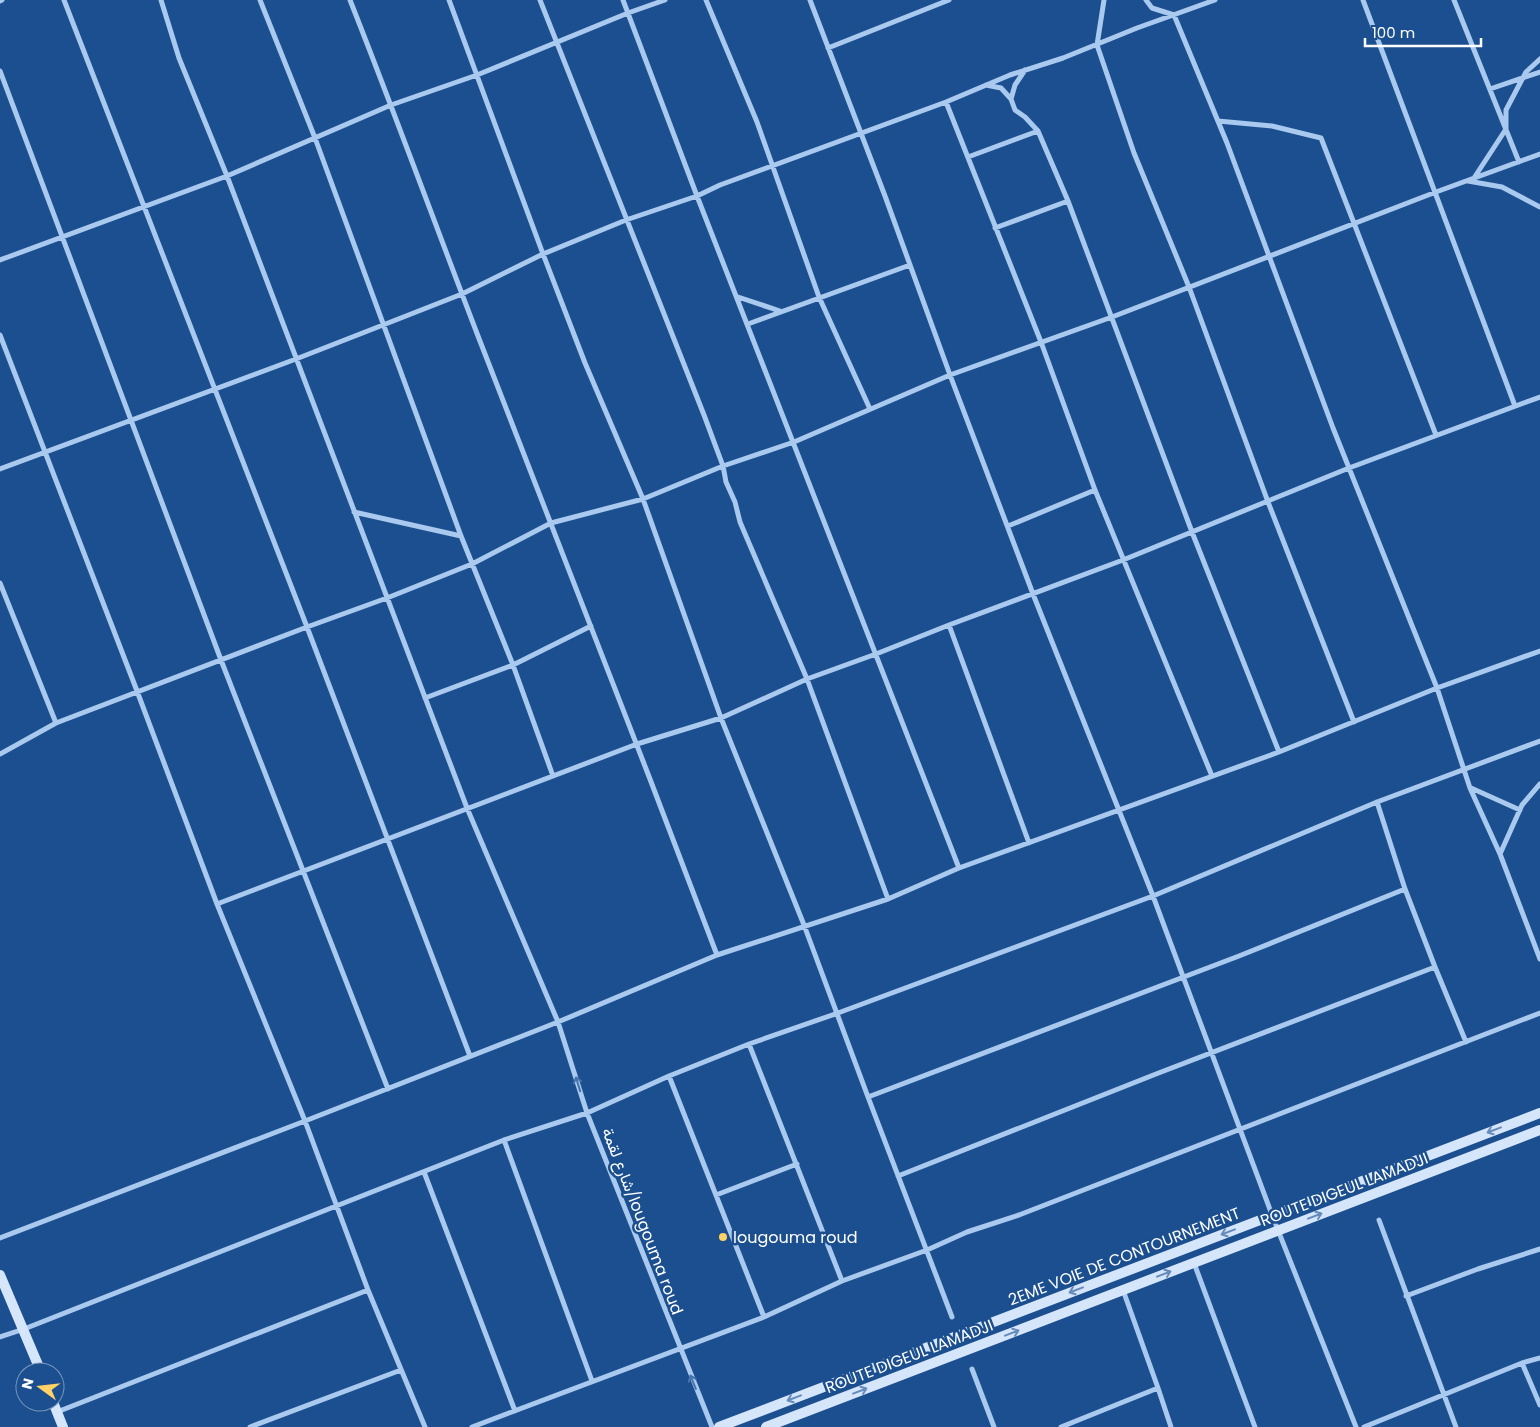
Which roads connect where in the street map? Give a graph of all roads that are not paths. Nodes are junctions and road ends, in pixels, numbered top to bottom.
1 (64, 0) edge
2 (161, 0) edge
3 (260, 0) edge
4 (350, 0) edge
5 (449, 0) edge
6 (540, 0) edge
7 (623, 0) edge
8 (665, 0) edge
9 (706, 0) edge
10 (810, 0) edge
11 (949, 0) edge
12 (1104, 0) edge
13 (1146, 0) edge
14 (1215, 0) edge
15 (1363, 0) edge
16 (1454, 0) edge
17 (628, 13) junction
18 (1174, 15) junction
19 (556, 43) junction
20 (1097, 45) junction
21 (828, 48) junction
22 (1540, 59) edge
23 (1024, 70) junction
24 (0, 71) edge
25 (1540, 72) edge
26 (477, 76) junction
27 (1523, 78) junction
28 (985, 85) junction
29 (1490, 89) junction
30 (1011, 99) junction
31 (946, 102) junction
32 (391, 105) junction
33 (1218, 121) junction
34 (1506, 129) junction
35 (1038, 131) junction
36 (861, 132) junction
37 (315, 138) junction
38 (1540, 154) edge
39 (968, 156) junction
40 (1519, 162) junction
41 (773, 166) junction
42 (227, 176) junction
43 (1473, 179) junction
44 (1467, 181) junction
45 (1436, 192) junction
46 (697, 196) junction
47 (1068, 201) junction
48 (145, 207) junction
49 (1540, 207) edge
50 (626, 220) junction
51 (1355, 224) junction
52 (995, 228) junction
53 (62, 237) junction
54 (543, 254) junction
55 (1269, 257) junction
56 (0, 260) edge
57 (910, 265) junction
58 (1189, 287) junction
59 (462, 294) junction
60 (738, 297) junction
61 (819, 297) junction
62 (781, 312) junction
63 (1112, 317) junction
64 (748, 324) junction
65 (383, 325) junction
66 (0, 335) edge
67 (1041, 342) junction
68 (296, 359) junction
69 (950, 375) junction
70 (214, 388) junction
71 (1540, 397) edge
72 (1515, 406) junction
73 (870, 409) junction
74 (132, 420) junction
75 (1436, 435) junction
76 (794, 442) junction
77 (45, 453) junction
78 (723, 466) junction
79 (1349, 468) junction
80 (0, 469) edge
81 (1095, 490) junction
82 (643, 499) junction
83 (1268, 502) junction
84 (354, 512) junction
85 (551, 523) junction
86 (1008, 526) junction
87 (1192, 532) junction
88 (461, 536) junction
89 (1123, 560) junction
90 (472, 564) junction
91 (0, 583) edge
92 (1033, 594) junction
93 (387, 598) junction
94 (950, 625) junction
95 (591, 626) junction
96 (307, 627) junction
97 (1540, 651) edge
98 (876, 654) junction
99 (221, 660) junction
100 (513, 665) junction
101 (807, 679) junction
102 (1437, 688) junction
103 (137, 691) junction
104 (425, 698) junction
105 (721, 718) junction
106 (1354, 722) junction
107 (56, 723) junction
108 (1540, 741) edge
109 (637, 744) junction
110 (1279, 752) junction
111 (0, 754) edge
112 (1464, 770) junction
113 (553, 776) junction
114 (1212, 776) junction
115 (1540, 784) edge
116 (1470, 788) junction
117 (1377, 802) junction
118 (467, 808) junction
119 (1118, 810) junction
120 (1520, 810) junction
121 (388, 838) junction
122 (1029, 843) junction
123 (1500, 854) junction
124 (960, 868) junction
125 (302, 872) junction
126 (1405, 889) junction
127 (1153, 896) junction
128 (888, 899) junction
129 (217, 904) junction
130 (804, 925) junction
131 (717, 955) junction
132 (1540, 960) edge
133 (1435, 967) junction
134 (1183, 977) junction
135 (838, 1013) junction
136 (1540, 1013) edge
137 (558, 1022) junction
138 (1466, 1042) junction
139 (749, 1044) junction
140 (1211, 1054) junction
141 (470, 1056) junction
142 (669, 1076) junction
143 (388, 1089) junction
144 (868, 1097) junction
145 (587, 1113) junction
146 (1540, 1113) edge
147 (305, 1122) junction
148 (1240, 1130) junction
149 (1540, 1130) edge
150 (504, 1140) junction
151 (797, 1164) junction
152 (424, 1172) junction
153 (898, 1176) junction
154 (716, 1195) junction
155 (337, 1206) junction
156 (1272, 1215) junction
157 (1378, 1220) dead end
158 (1279, 1230) junction
159 (0, 1238) edge
160 (1540, 1249) edge
161 (927, 1250) junction
162 (1194, 1263) junction
163 (0, 1274) edge
164 (842, 1281) junction
165 (368, 1290) junction
166 (1122, 1290) junction
167 (1406, 1296) junction
168 (764, 1317) junction
169 (952, 1317) dead end
170 (24, 1329) junction
171 (0, 1337) edge
172 (680, 1349) junction
173 (1540, 1358) edge
174 (37, 1362) edge
175 (1522, 1363) junction
176 (972, 1369) dead end
177 (401, 1370) junction
178 (592, 1381) junction
179 (1158, 1388) junction
180 (1444, 1396) junction
181 (1540, 1406) edge
182 (65, 1409) edge
183 (515, 1411) junction
184 (57, 1412) edge
185 (63, 1427) edge
186 (250, 1427) edge
187 (425, 1427) edge
188 (472, 1427) edge
189 (712, 1427) edge
190 (719, 1427) edge
191 (766, 1427) edge
192 (994, 1427) edge
193 (1061, 1427) edge
194 (1171, 1427) edge
195 (1256, 1427) edge
196 (1356, 1427) edge
197 (1364, 1427) edge
198 (1456, 1427) edge

1 - 48 street
2 - 42 street, شارع لقمة/lougouma roud
3 - 37 street
4 - 32 street
5 - 26 street
6 - 19 street
7 - 17 street
8 - 17 street
9 - 41 street
10 - 21 street
11 - 21 street
12 - 20 street
13 - 18 street
14 - 18 street
15 - 45 street
16 - 29 street
17 - 19 street
17 - 46 street
18 - 20 street
18 - 33 street
19 - 26 street
19 - 50 street
20 - 23 street
20 - 58 street
21 - 36 street
22 - 27 street
23 - 28 street
23 - 30 street
24 - 53 street
25 - 27 street
26 - 32 street
26 - 54 street
27 - 29 street
27 - 34 street
28 - 30 street
28 - 31 street
29 - 34 street
30 - 35 street
31 - 36 street
31 - 39 street
32 - 37 street
32 - 59 street
33 - 51 street
33 - 55 street
34 - 40 street
34 - 43 street
35 - 39 street
35 - 47 street
36 - 41 street
36 - 57 street
37 - 42 street
37 - 65 street
38 - 40 street
39 - 52 street
40 - 43 street
41 - 46 street
41 - 61 street
42 - 48 street
42 - 68 street, شارع لقمة/lougouma roud
43 - 44 street
44 - 45 street
44 - 49 street
45 - 51 street
45 - 72 street
46 - 50 street
46 - 60 street
47 - 52 street
47 - 63 street
48 - 53 street
48 - 70 street
50 - 54 street
50 - 78 street
51 - 55 street
51 - 75 street
52 - 67 street
53 - 56 street
53 - 74 street
54 - 59 street
54 - 82 street
55 - 58 street
55 - 79 street
57 - 61 street
57 - 69 street
58 - 63 street
58 - 83 street
59 - 65 street
59 - 85 street
60 - 62 street
60 - 64 street
61 - 62 street
61 - 73 street
62 - 64 street
63 - 67 street
63 - 87 street
64 - 76 street
65 - 68 street
65 - 88 street
66 - 77 street
67 - 69 street
67 - 81 street
68 - 70 street
68 - 84 street, شارع لقمة/lougouma roud
69 - 73 street
69 - 86 street
70 - 74 street
70 - 96 street
71 - 72 street
72 - 75 street
73 - 76 street
74 - 77 street
74 - 99 street
75 - 79 street
76 - 78 street
76 - 98 street
77 - 80 street
77 - 103 street
78 - 82 street
78 - 101 street
79 - 83 street
79 - 102 street
81 - 86 street
81 - 89 street
82 - 85 street
82 - 105 street
83 - 87 street
83 - 106 street
84 - 88 street
84 - 93 street, شارع لقمة/lougouma roud
85 - 90 street
85 - 95 street
86 - 92 street
87 - 89 street
87 - 110 street
88 - 90 street
89 - 92 street
89 - 114 street
90 - 93 street
90 - 100 street
91 - 107 street
92 - 94 street
92 - 119 street
93 - 96 street
93 - 104 street, شارع لقمة/lougouma roud
94 - 98 street
94 - 122 street
95 - 100 street
95 - 109 street
96 - 99 street
96 - 121 street
97 - 102 street
98 - 101 street
98 - 124 street
99 - 103 street
99 - 125 street
100 - 104 street
100 - 113 street
101 - 105 street
101 - 128 street
102 - 106 street
102 - 112 street
103 - 107 street
103 - 129 street
104 - 118 street, شارع لقمة/lougouma roud
105 - 109 street
105 - 130 street
106 - 110 street
107 - 111 street
108 - 112 street
109 - 113 street
109 - 131 street
110 - 114 street
112 - 116 street
112 - 117 street
113 - 118 street
114 - 119 street
115 - 120 street
116 - 120 street
116 - 123 street
117 - 126 street
117 - 127 street
118 - 121 street
118 - 137 street, شارع لقمة/lougouma roud
119 - 122 street
119 - 127 street
120 - 123 street
121 - 125 street
121 - 141 street
122 - 124 street
123 - 132 street
124 - 128 street
125 - 129 street
125 - 143 street
126 - 133 street
126 - 134 street
127 - 134 street
127 - 135 street
128 - 130 street
129 - 147 street
130 - 131 street
130 - 135 street
131 - 137 street
133 - 138 street
133 - 140 street
134 - 140 street
134 - 144 street
135 - 139 street
135 - 144 street
136 - 138 street
137 - 141 street
145 -> 137 street, شارع لقمة/lougouma roud
138 - 148 street
139 - 142 street
139 - 151 street
140 - 148 street
140 - 153 street
141 - 143 street
142 - 145 street
142 - 154 street
143 - 147 street
144 - 153 street
145 - 150 street
145 - 172 street, شارع لقمة/lougouma roud
146 -> 156 main road, 2EME VOIE DE CONTOURNEMENT
147 - 155 street
147 - 159 street
148 - 156 street
148 - 161 street
158 -> 149 main road, ROUTE DIGEUL LAMADJI
150 - 152 street
150 - 178 street
151 - 154 street
151 - 164 street
152 - 155 street
152 - 183 street
153 - 161 street
154 - 168 street
155 - 165 street
155 - 170 street
156 - 158 street
156 -> 190 main road, 2EME VOIE DE CONTOURNEMENT
157 - 167 street
158 - 162 main road, ROUTE DIGEUL LAMADJI
158 - 196 street
160 - 167 street
161 - 164 street
161 - 169 street
166 -> 162 main road, ROUTE DIGEUL LAMADJI
162 - 195 street
163 - 170 main road
164 - 168 street
165 - 177 street
165 - 182 street
166 - 179 street
191 -> 166 main road, ROUTE DIGEUL LAMADJI
167 - 180 street
168 - 172 street
170 - 171 street
170 - 174 main road
172 - 178 street
189 -> 172 street, شارع لقمة/lougouma roud
173 - 175 street
175 - 180 street
175 - 181 street
176 - 192 street
177 - 186 street
177 - 187 street
178 - 183 street
179 - 193 street
179 - 194 street
180 - 197 street
180 - 198 street
183 - 188 street
184 - 185 main road

